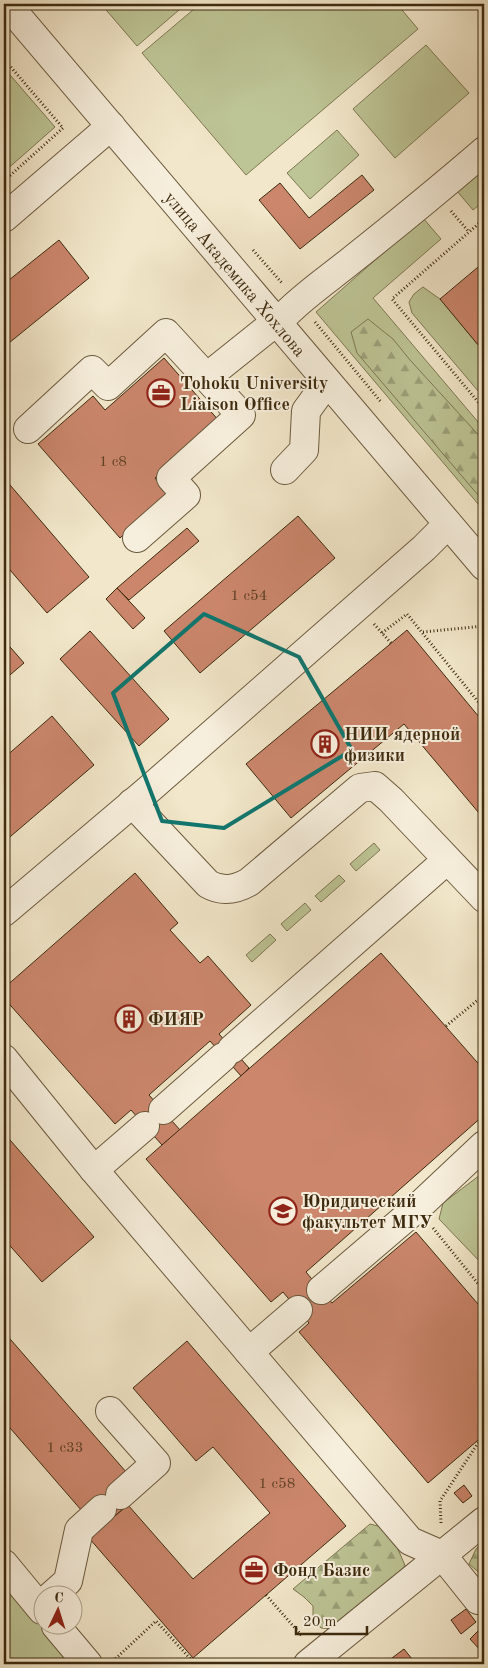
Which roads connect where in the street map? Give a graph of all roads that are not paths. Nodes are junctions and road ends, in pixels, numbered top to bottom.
1 (7, 4) edge
2 (111, 126) junction
3 (484, 151) edge
4 (4, 218) edge
5 (275, 321) junction
6 (207, 377) junction
7 (327, 382) junction
8 (28, 429) dead end
9 (286, 470) dead end
10 (448, 524) junction
11 (137, 538) dead end
12 (484, 566) edge
13 (132, 803) junction
14 (447, 860) junction
15 (484, 898) edge
16 (4, 912) edge
17 (4, 1059) edge
18 (484, 1145) edge
19 (94, 1170) junction
20 (321, 1290) dead end
21 (298, 1310) dead end
22 (249, 1352) junction
23 (110, 1411) dead end
24 (484, 1521) edge
25 (442, 1555) junction
26 (4, 1564) edge
27 (64, 1586) edge
28 (32, 1593) edge
29 (484, 1595) edge
30 (67, 1636) edge
31 (88, 1664) edge
32 (308, 1664) edge

1 - 2 street, улица Академика Хохлова
2 - 4 street
2 - 5 street, улица Академика Хохлова
3 - 5 street
5 - 6 street
5 - 7 street, улица Академика Хохлова
6 - 8 street
6 - 11 street
7 - 9 street
7 - 10 street, улица Академика Хохлова
10 - 12 street, улица Академика Хохлова
10 - 13 street
13 - 14 street
13 - 16 street
14 - 15 street
14 - 19 street
17 - 19 street
18 - 20 street
19 - 22 street
21 - 22 street
22 - 25 street
23 - 27 street
24 - 25 street
25 - 29 street
25 - 32 street
26 - 28 street
30 - 31 street

